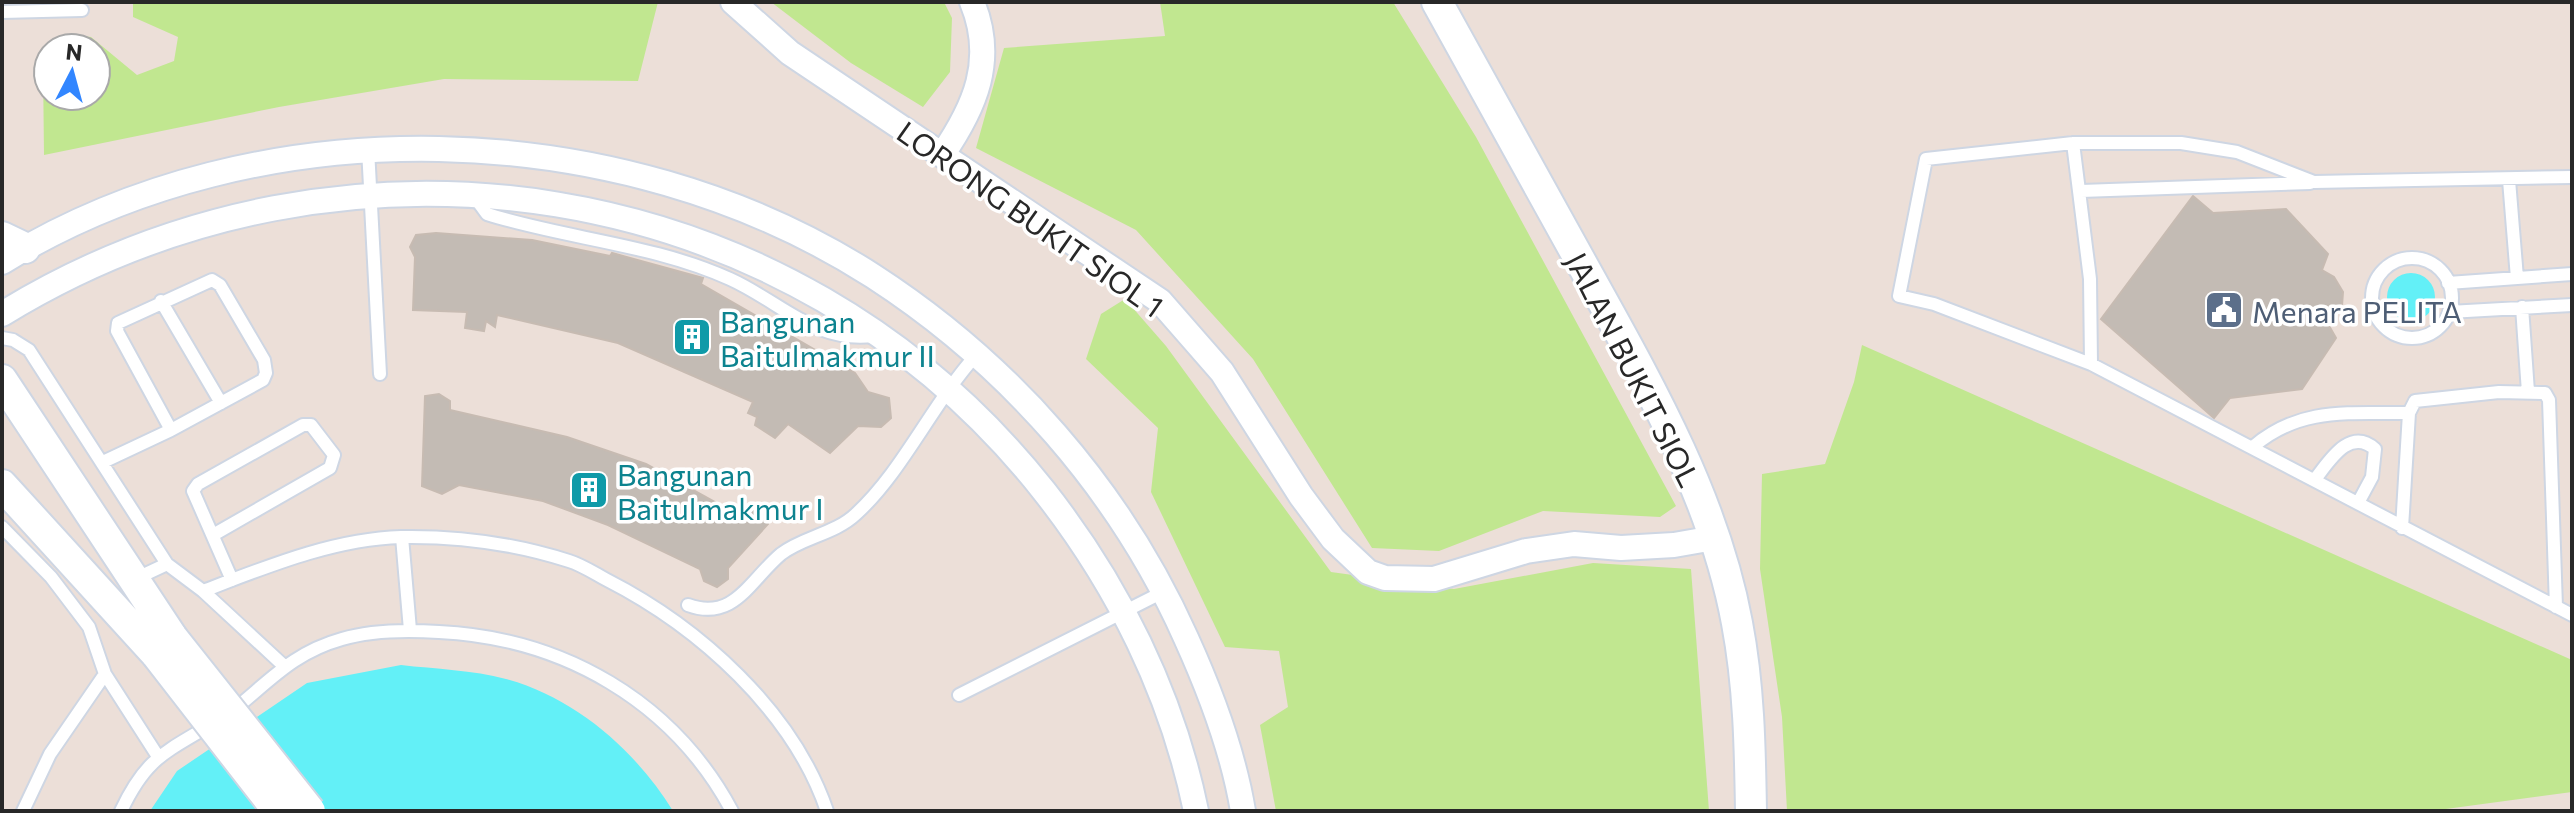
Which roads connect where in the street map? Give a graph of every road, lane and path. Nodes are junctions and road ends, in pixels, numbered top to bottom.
1 (733, 2) edge
2 (972, 2) edge
3 (1437, 2) edge
4 (82, 10) dead end
5 (2, 12) edge
6 (2073, 143) junction
7 (368, 149) junction
8 (942, 155) junction
9 (2572, 177) edge
10 (2509, 180) junction
11 (2314, 182) junction
12 (2081, 191) junction
13 (372, 193) junction
14 (10, 249) edge
15 (2572, 274) edge
16 (2517, 278) junction
17 (2448, 283) junction
18 (161, 301) junction
19 (2572, 305) edge
20 (2522, 307) junction
21 (2449, 312) junction
22 (2, 314) edge
23 (2, 338) edge
24 (977, 354) junction
25 (2091, 364) junction
26 (380, 374) dead end
27 (2, 380) edge
28 (947, 388) junction
29 (2528, 392) junction
30 (221, 403) junction
31 (2409, 413) junction
32 (171, 430) junction
33 (2254, 446) junction
34 (103, 462) junction
35 (2316, 478) junction
36 (2, 485) edge
37 (2358, 503) junction
38 (2, 527) edge
39 (2402, 528) junction
40 (213, 535) junction
41 (402, 537) junction
42 (1714, 538) junction
43 (167, 564) junction
44 (135, 579) junction
45 (232, 580) junction
46 (203, 591) junction
47 (1165, 591) junction
48 (92, 599) junction
49 (688, 605) dead end
50 (2556, 607) junction
51 (1125, 612) junction
52 (2572, 615) edge
53 (89, 627) junction
54 (410, 630) junction
55 (165, 646) junction
56 (283, 665) junction
57 (105, 674) junction
58 (959, 695) dead end
59 (157, 755) junction
60 (23, 811) edge
61 (121, 811) edge
62 (278, 811) edge
63 (310, 811) edge
64 (732, 811) edge
65 (827, 811) edge
66 (1196, 811) edge
67 (1243, 811) edge
68 (1751, 811) edge

1 - 8 street, LORONG BUKIT SIOL 1
2 - 8 street
3 - 42 street, JALAN BUKIT SIOL
4 - 5 lane
6 - 11 lane
6 - 12 lane
6 - 25 lane
7 - 13 lane
7 - 14 street
7 - 24 street
8 - 42 street, LORONG BUKIT SIOL 1
9 - 10 lane
10 - 11 lane
10 - 16 lane
11 - 12 lane
12 - 25 lane
13 - 22 street
13 - 26 lane
13 - 28 street
15 - 16 lane
16 - 17 lane
17 - 21 lane
17 - 21 lane
18 - 30 lane
18 - 30 lane
18 - 32 lane
19 - 20 lane
20 - 21 lane
20 - 29 lane
23 - 34 lane
24 - 28 lane
24 - 47 street
25 - 33 lane
27 - 44 street
28 - 49 lane
28 - 51 street
29 - 31 lane
29 - 50 lane
30 - 32 lane
31 - 33 lane
31 - 39 lane
32 - 34 lane
33 - 35 lane
34 - 43 lane
35 - 37 lane
35 - 37 lane
36 - 48 street
37 - 39 lane
38 - 53 lane
39 - 50 lane
40 - 40 lane
40 - 45 lane
41 - 45 lane
41 - 54 lane
41 - 65 lane
42 - 68 street, JALAN BUKIT SIOL
43 - 44 lane
43 - 46 lane
44 - 55 street
45 - 46 lane
46 - 56 lane
47 - 51 lane
47 - 67 street
48 - 53 lane
48 - 55 street
50 - 52 lane
51 - 58 lane
51 - 66 street
53 - 57 lane
54 - 56 lane
54 - 64 lane
55 - 62 street, bridge
55 - 63 street, bridge
56 - 59 lane
57 - 59 lane
57 - 60 lane
59 - 61 lane

